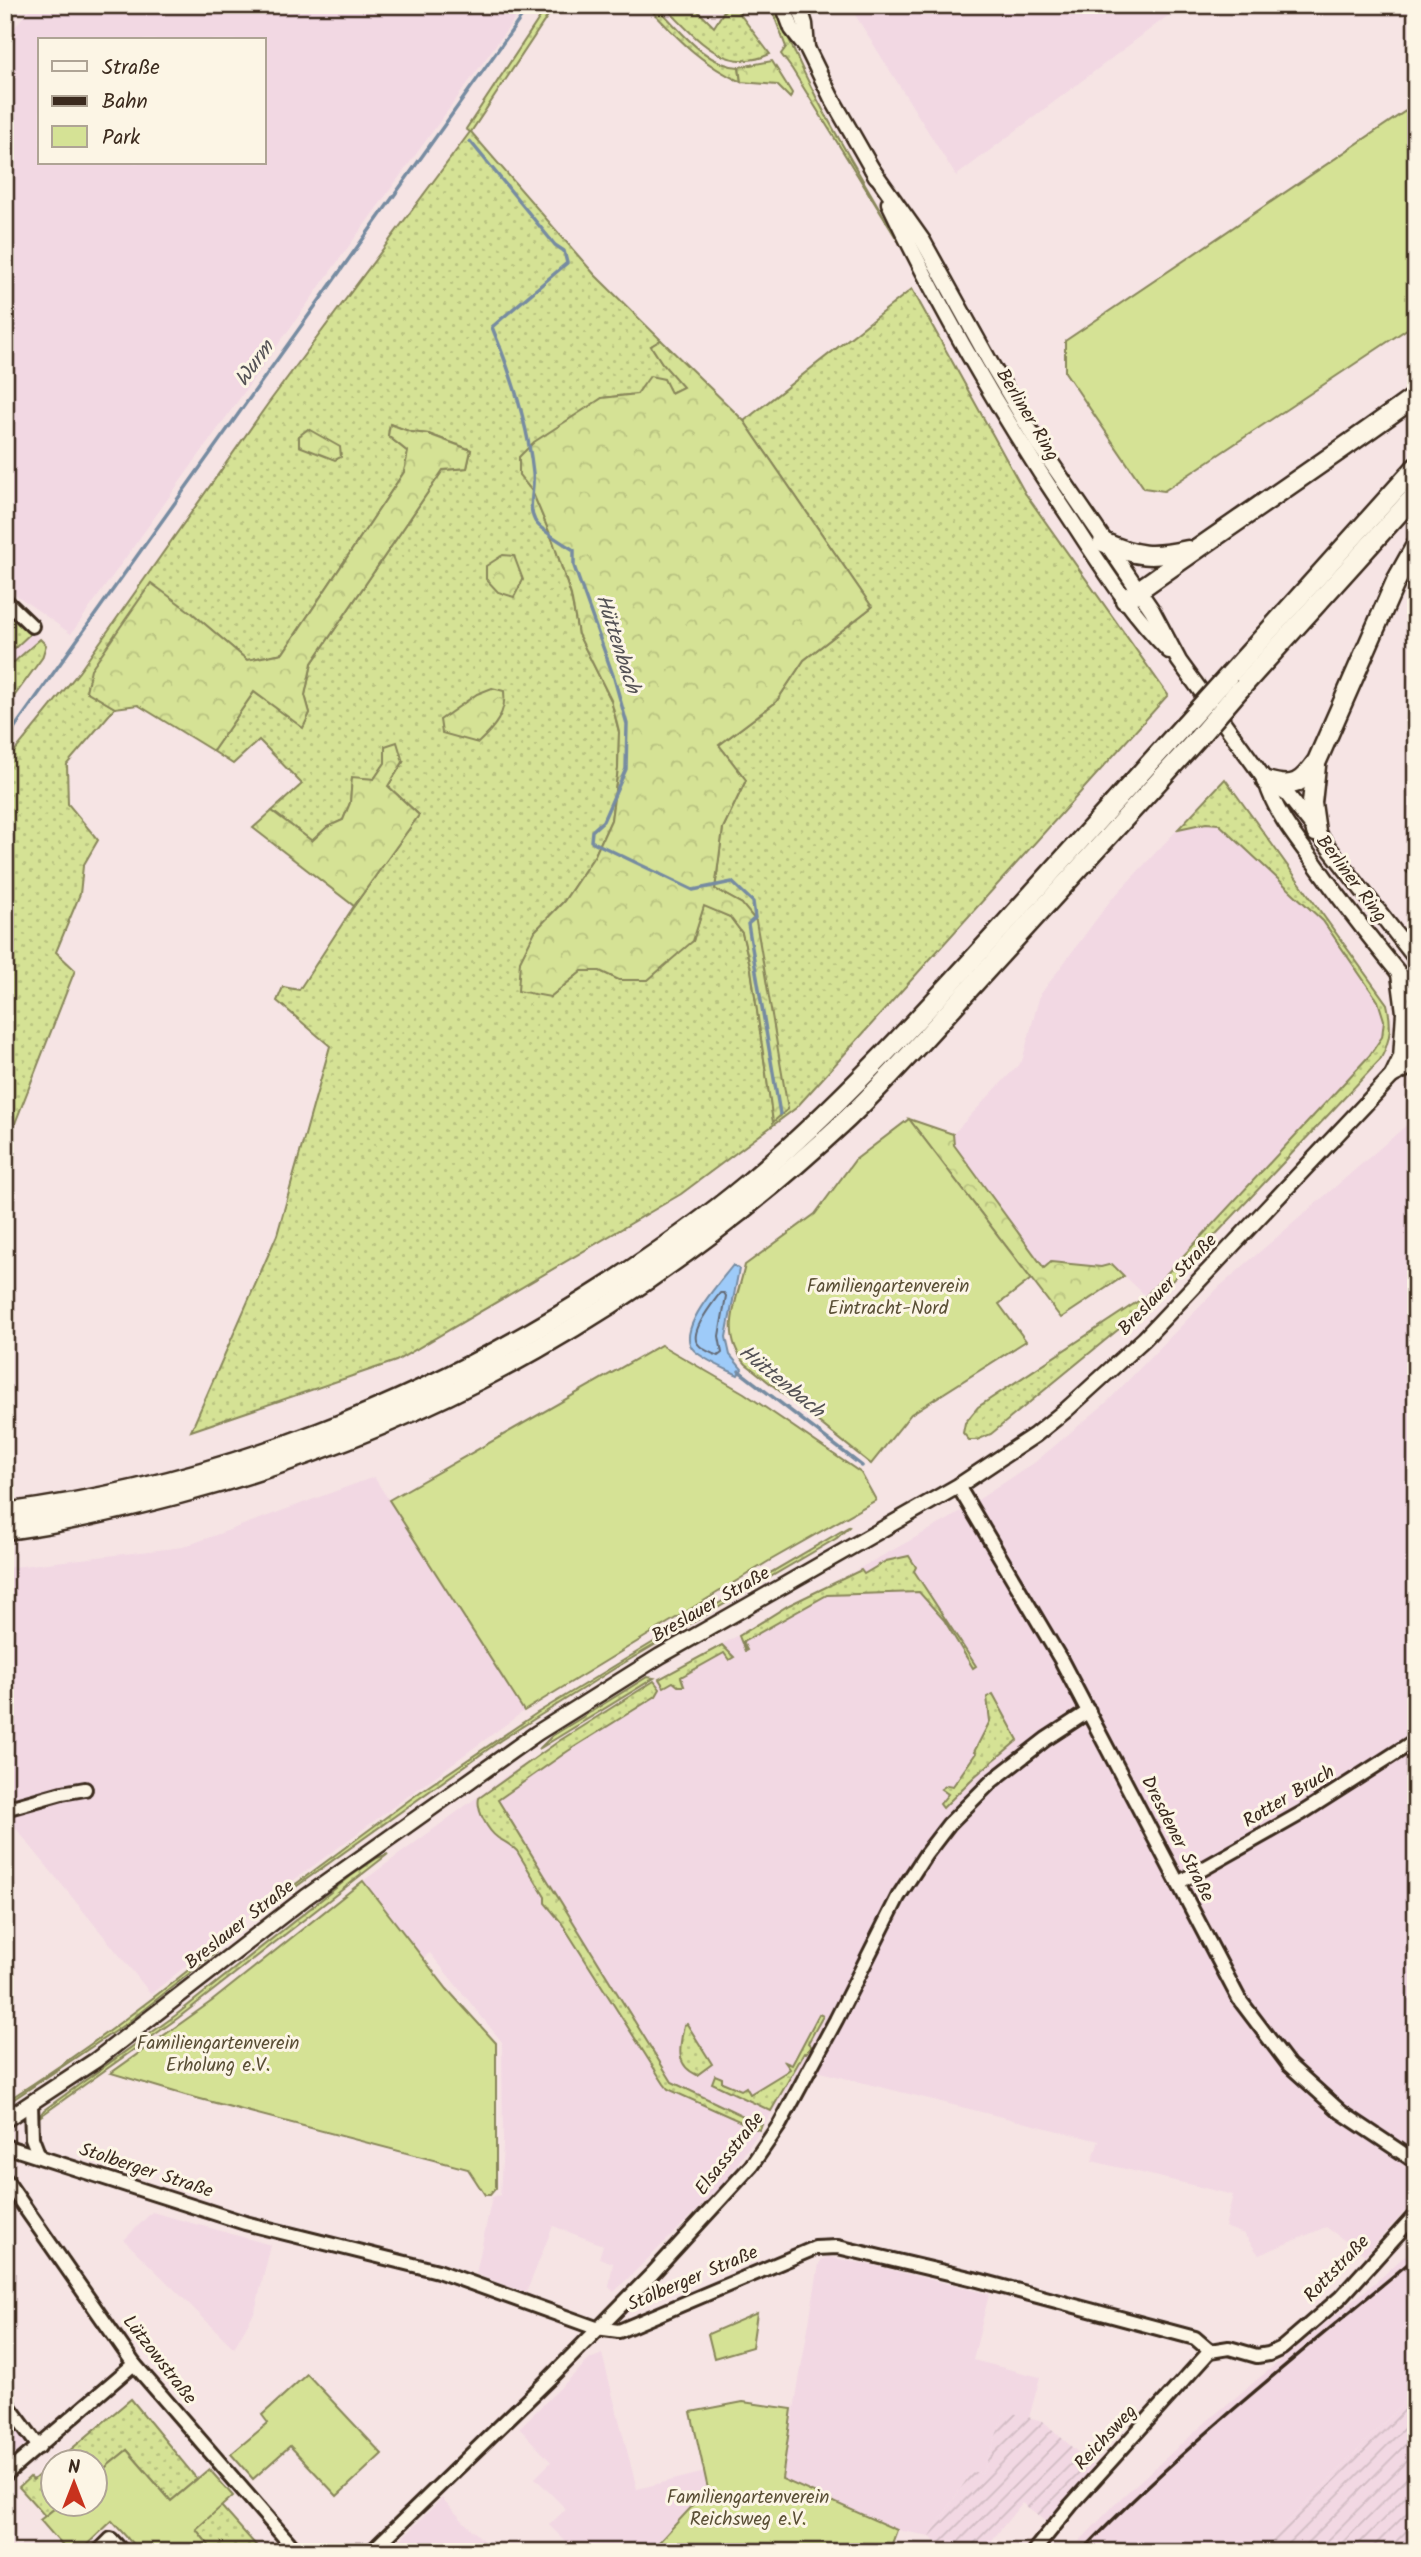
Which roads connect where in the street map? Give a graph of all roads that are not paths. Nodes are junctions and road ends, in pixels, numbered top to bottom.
1 (783, 5) edge
2 (799, 5) edge
3 (807, 48) junction
4 (872, 169) junction
5 (1416, 396) edge
6 (1416, 467) edge
7 (1416, 494) edge
8 (1103, 542) junction
9 (1416, 545) edge
10 (1195, 548) junction
11 (1131, 596) junction
12 (5, 600) edge
13 (32, 626) dead end
14 (1235, 682) junction
15 (1317, 761) junction
16 (1266, 781) junction
17 (1316, 832) junction
18 (1416, 959) edge
19 (1398, 973) junction
20 (1416, 994) edge
21 (1416, 1041) edge
22 (1410, 1065) edge
23 (958, 1486) junction
24 (5, 1513) edge
25 (5, 1530) edge
26 (1089, 1712) junction
27 (1416, 1740) edge
28 (85, 1789) dead end
29 (5, 1809) edge
30 (1178, 1883) junction
31 (31, 2103) junction
32 (5, 2120) edge
33 (6, 2148) edge
34 (39, 2156) junction
35 (1416, 2162) edge
36 (5, 2179) edge
37 (1416, 2214) edge
38 (597, 2328) junction
39 (1282, 2348) joint
40 (1210, 2351) junction
41 (134, 2364) junction
42 (5, 2401) edge
43 (39, 2447) junction
44 (5, 2475) edge
45 (98, 2552) edge
46 (123, 2552) edge
47 (297, 2552) edge
48 (371, 2552) edge
49 (1032, 2552) edge

1 - 3 main road, Berliner Ring
2 - 3 main road, Berliner Ring
3 - 4 main road, Berliner Ring
4 - 8 main road, Berliner Ring
4 - 11 main road, Berliner Ring
5 - 10 highway
6 - 14 highway
7 - 14 highway
8 - 10 highway
8 - 11 main road, Berliner Ring
9 - 15 highway
10 - 11 highway
11 - 16 main road, Berliner Ring
12 - 13 street
14 - 24 highway, bridge
14 - 25 highway, bridge
15 - 16 highway
15 - 17 highway
16 - 17 main road, Berliner Ring
16 - 19 main road, Berliner Ring
17 - 18 main road, Berliner Ring
19 - 20 main road, Berliner Ring
19 - 22 main road
21 - 22 main road, Breslauer Straße
22 - 23 main road, Breslauer Straße
23 - 26 street, Dresdener Straße
23 - 31 main road, Breslauer Straße
26 - 30 street, Dresdener Straße
26 - 38 street, Elsassstraße
27 - 30 street, Rotter Bruch
28 - 29 street
30 - 35 street, Dresdener Straße
31 - 32 main road, Breslauer Straße
31 - 34 street
33 - 34 street, Stolberger Straße
34 - 38 street, Stolberger Straße
36 - 41 street, Lützowstraße
37 - 39 street, Rottstraße
38 - 40 street, Stolberger Straße
38 - 48 street, Elsassstraße
39 - 40 street, Stolberger Straße
40 - 49 street, Reichsweg
41 - 43 street
41 - 47 street, Lützowstraße
42 - 43 street
43 - 44 street
45 - 46 street

